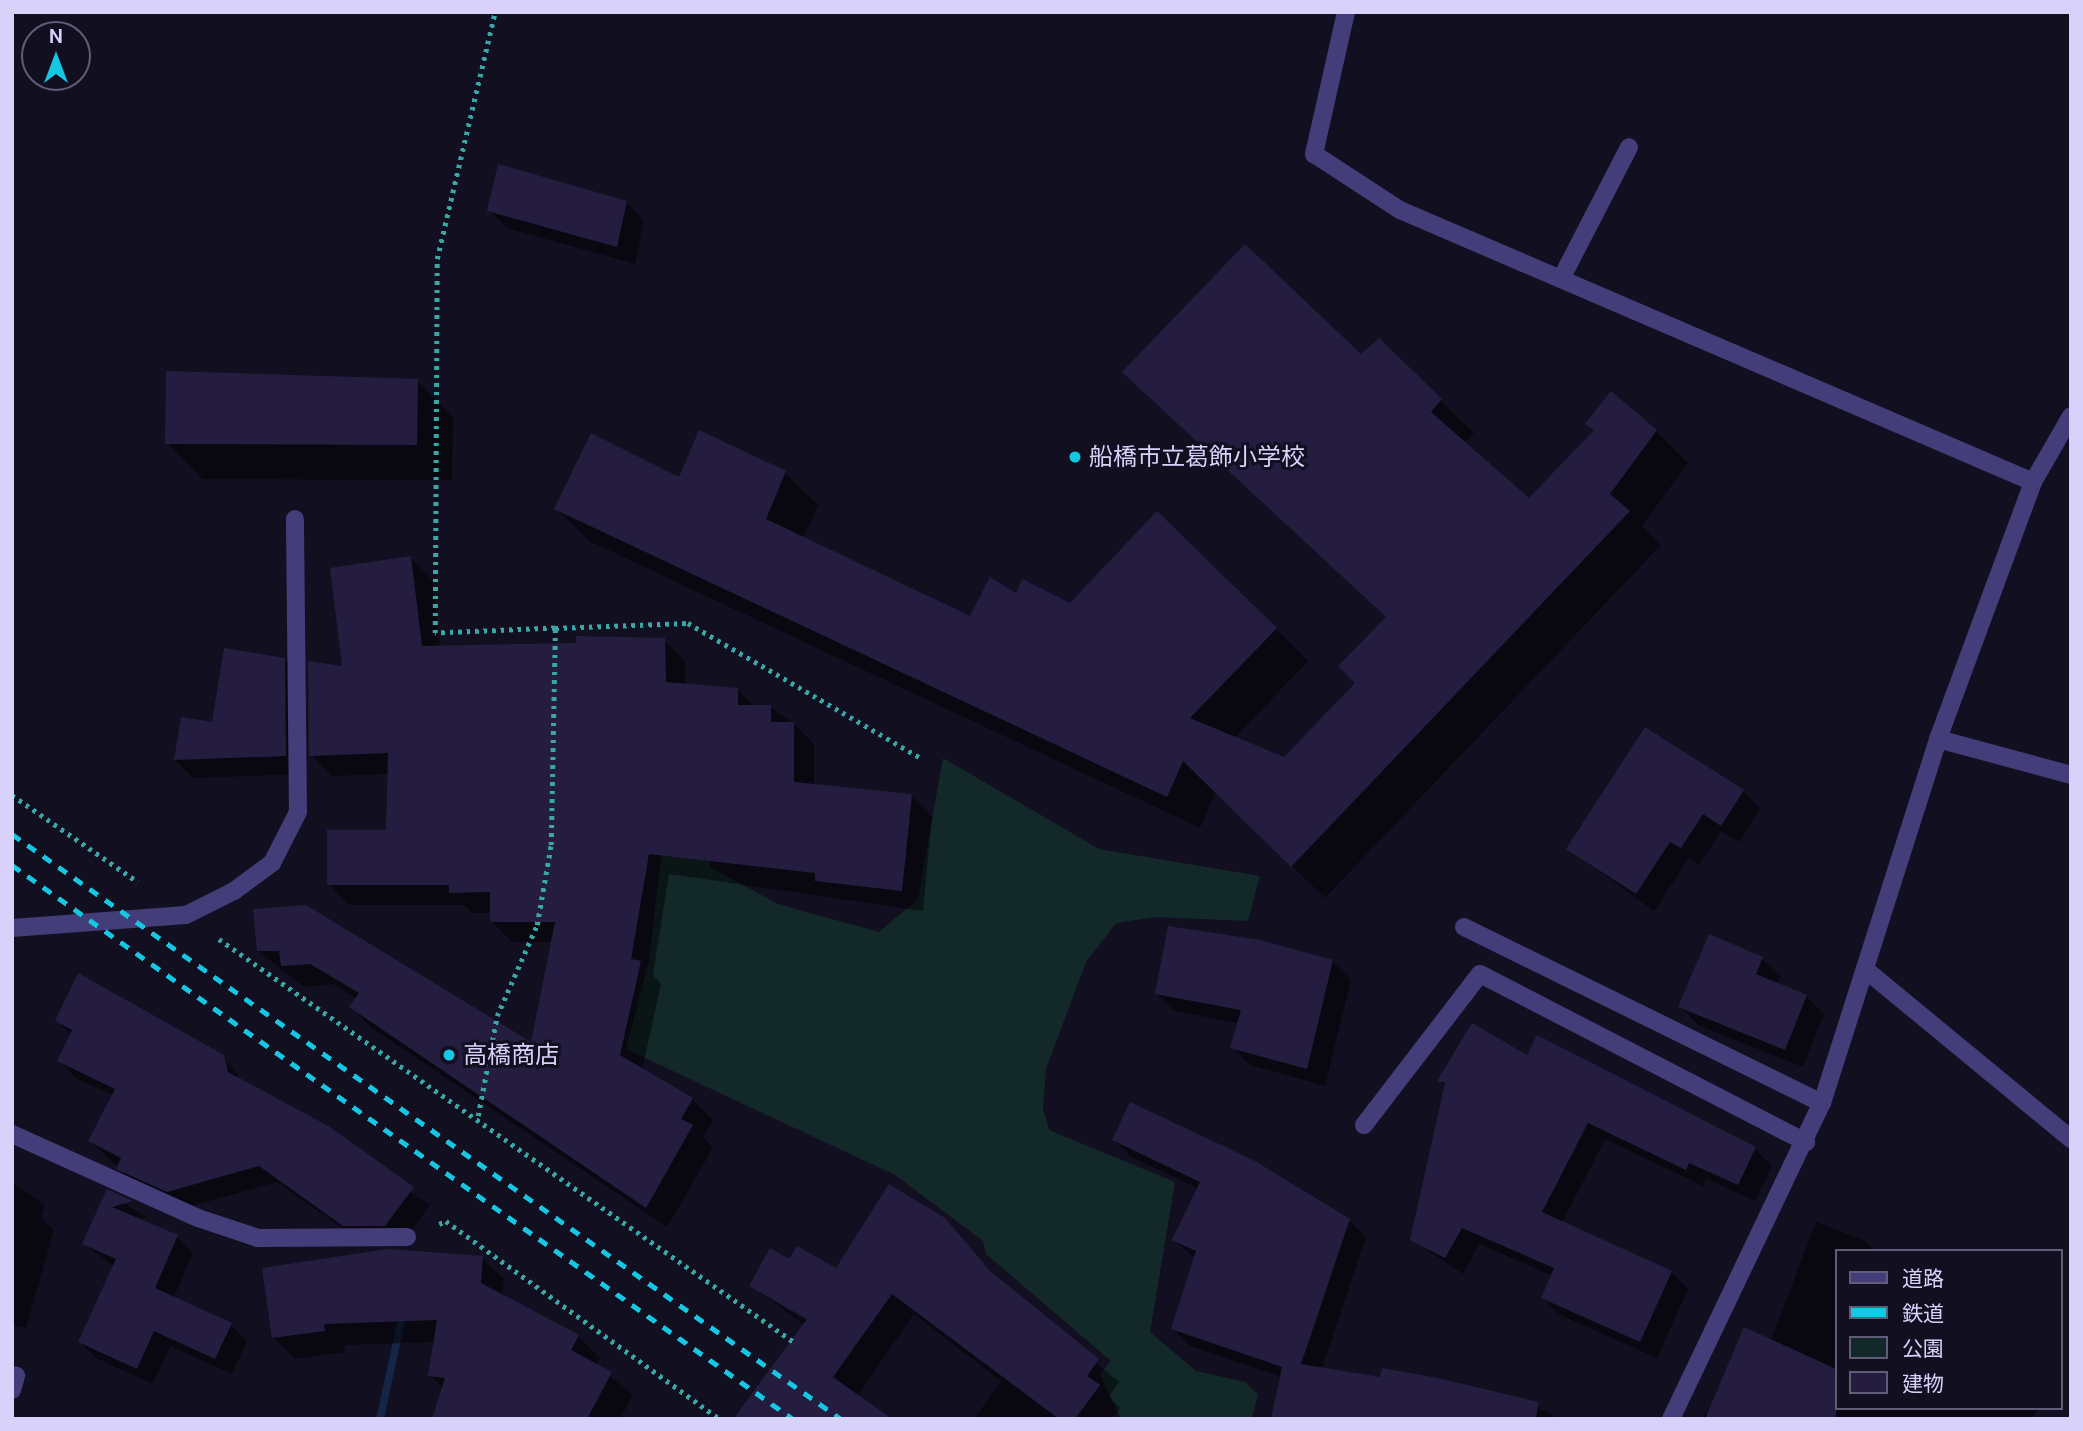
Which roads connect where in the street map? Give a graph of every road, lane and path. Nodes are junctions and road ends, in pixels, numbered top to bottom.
1 (495, 12) edge
2 (1346, 12) edge
3 (1629, 147) dead end
4 (1562, 276) junction
5 (2071, 416) edge
6 (2033, 482) junction
7 (295, 520) dead end
8 (555, 628) junction
9 (1938, 739) junction
10 (919, 757) dead end
11 (2071, 775) edge
12 (12, 796) edge
13 (186, 915) junction
14 (1464, 927) dead end
15 (12, 928) edge
16 (1866, 971) junction
17 (1822, 1103) junction
18 (478, 1116) junction
19 (1364, 1125) dead end
20 (12, 1134) edge
21 (2071, 1139) edge
22 (1806, 1142) junction
23 (407, 1237) joint
24 (794, 1342) dead end
25 (720, 1419) edge
26 (1671, 1419) edge

1 - 8 path
2 - 4 street
3 - 4 street
4 - 6 street
5 - 6 street
6 - 9 street
7 - 13 street
8 - 10 path
8 - 18 path
9 - 11 street
9 - 16 street
12 - 13 path
13 - 15 street
13 - 18 path
14 - 17 street
16 - 17 street
16 - 21 street
17 - 22 street
18 - 24 path
19 - 22 street
20 - 23 street
22 - 26 street
23 - 25 path

